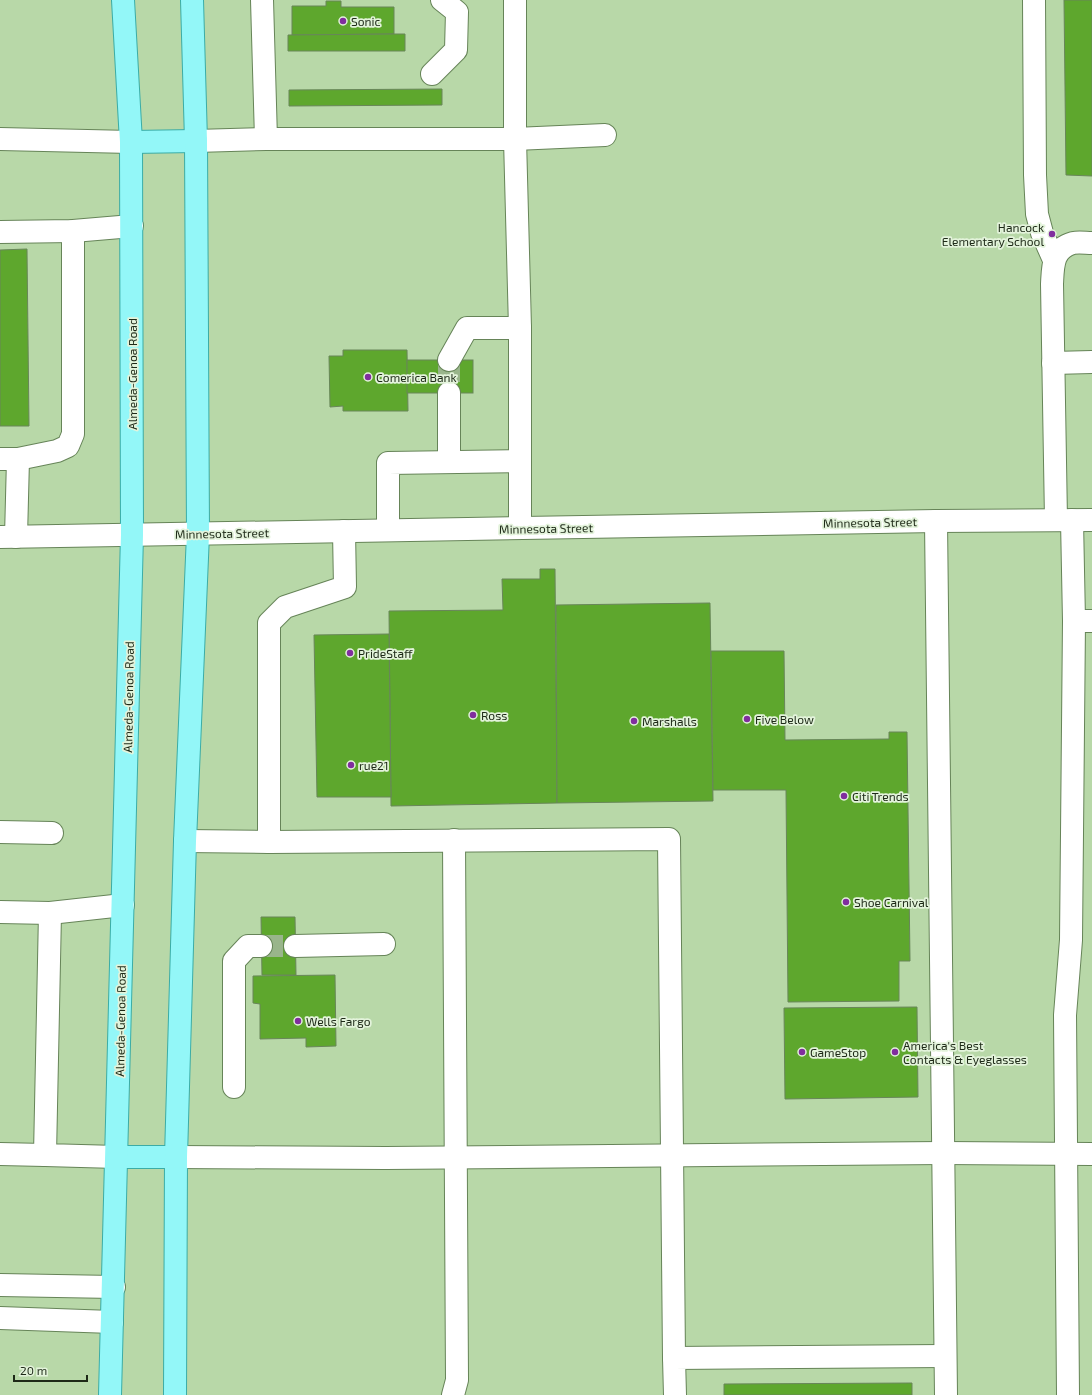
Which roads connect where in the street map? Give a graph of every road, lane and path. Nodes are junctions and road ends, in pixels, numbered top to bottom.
1 (123, 0) edge
2 (192, 0) edge
3 (262, 0) edge
4 (442, 0) edge
5 (515, 0) edge
6 (1034, 0) edge
7 (432, 74) dead end
8 (605, 135) dead end
9 (0, 139) edge
10 (266, 139) junction
11 (515, 139) junction
12 (196, 141) junction
13 (131, 142) junction
14 (132, 226) junction
15 (73, 231) junction
16 (0, 232) edge
17 (1092, 243) edge
18 (1054, 260) junction
19 (520, 328) junction
20 (449, 360) tunnel mouth
21 (1092, 362) edge
22 (1053, 363) junction
23 (449, 393) tunnel mouth
24 (9, 459) edge
25 (520, 461) junction
26 (450, 462) junction
27 (1073, 520) edge
28 (936, 521) junction
29 (520, 528) junction
30 (388, 530) junction
31 (344, 531) junction
32 (198, 534) junction
33 (132, 535) junction
34 (8, 537) edge
35 (1083, 621) edge
36 (0, 832) edge
37 (52, 833) dead end
38 (454, 840) junction
39 (185, 841) junction
40 (269, 842) junction
41 (123, 905) junction
42 (0, 912) edge
43 (50, 913) junction
44 (384, 944) dead end
45 (261, 946) tunnel mouth
46 (295, 946) tunnel mouth
47 (234, 1087) dead end
48 (943, 1153) junction
49 (0, 1154) edge
50 (672, 1154) junction
51 (1066, 1154) junction
52 (1092, 1154) edge
53 (44, 1155) junction
54 (117, 1157) junction
55 (176, 1157) junction
56 (455, 1157) junction
57 (0, 1285) edge
58 (114, 1287) junction
59 (0, 1318) edge
60 (112, 1322) junction
61 (946, 1356) junction
62 (674, 1358) junction
63 (110, 1395) edge
64 (175, 1395) edge
65 (453, 1395) edge
66 (675, 1395) edge
67 (946, 1395) edge
68 (1068, 1395) edge

1 - 13 main road, Almeda-Genoa Road
2 - 12 main road
3 - 10 street
4 - 7 street
5 - 11 street
6 - 18 street
8 - 11 street
9 - 13 street
10 - 11 street
10 - 12 street
11 - 19 street
12 - 13 main road
12 - 32 main road
13 - 14 main road, Almeda-Genoa Road
14 - 15 street
14 - 33 main road, Almeda-Genoa Road
15 - 16 street
15 - 24 street
17 - 18 street
18 - 22 street
19 - 20 street
19 - 25 street
21 - 22 street
22 - 27 street
23 - 26 street
24 - 34 street
25 - 26 street
25 - 29 street
26 - 30 street
27 - 28 street, Minnesota Street
27 - 35 street
28 - 29 street, Minnesota Street
28 - 48 street
29 - 30 street, Minnesota Street
30 - 31 street, Minnesota Street
31 - 32 street, Minnesota Street
31 - 40 street
32 - 33 street, Minnesota Street
32 - 39 main road
33 - 34 street, Minnesota Street
33 - 41 main road, Almeda-Genoa Road
35 - 51 street
36 - 37 street
38 - 40 street
38 - 50 street
38 - 56 street
39 - 40 street
39 - 55 main road
41 - 43 street
41 - 54 main road, Almeda-Genoa Road
42 - 43 street
43 - 53 street
44 - 46 street
45 - 47 street
48 - 50 street
48 - 51 street
48 - 61 street
49 - 53 street
50 - 56 street
50 - 62 street
51 - 52 street
51 - 68 street
53 - 54 street
54 - 55 main road
54 - 58 main road, Almeda-Genoa Road
55 - 56 street
55 - 64 main road
56 - 65 street
57 - 58 street
58 - 60 main road, Almeda-Genoa Road
59 - 60 street
60 - 63 main road, Almeda-Genoa Road
61 - 62 street
61 - 67 street
62 - 66 street

